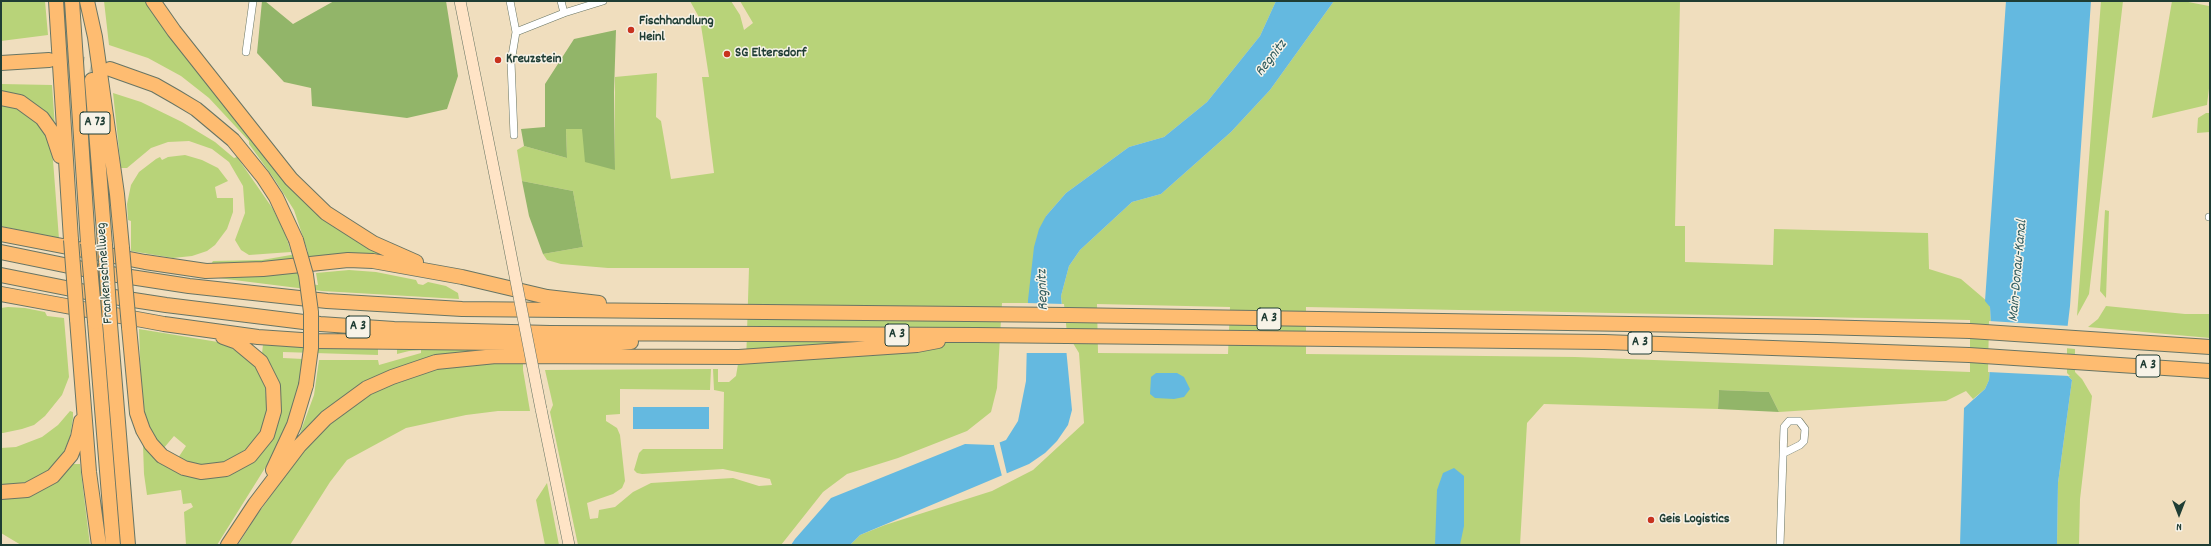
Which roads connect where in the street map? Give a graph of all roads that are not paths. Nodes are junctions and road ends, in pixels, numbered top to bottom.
1 (56, 1) edge
2 (72, 1) edge
3 (87, 1) edge
4 (153, 1) edge
5 (253, 1) edge
6 (460, 1) edge
7 (510, 1) edge
8 (560, 1) edge
9 (603, 1) edge
10 (564, 13) junction
11 (516, 32) junction
12 (246, 52) dead end
13 (49, 60) tunnel mouth
14 (1, 63) edge
15 (110, 69) tunnel mouth
16 (1, 98) edge
17 (514, 135) dead end
18 (68, 193) junction
19 (1, 234) edge
20 (1, 252) edge
21 (1, 275) edge
22 (462, 277) junction
23 (1, 294) edge
24 (1, 298) edge
25 (21, 299) junction
26 (713, 312) junction
27 (164, 324) junction
28 (976, 335) junction
29 (720, 337) junction
30 (819, 343) junction
31 (2210, 347) edge
32 (2210, 371) edge
33 (84, 409) junction
34 (1784, 453) junction
35 (1, 492) edge
36 (255, 504) junction
37 (99, 545) edge
38 (113, 545) edge
39 (128, 545) edge
40 (228, 545) edge
41 (569, 545) edge
42 (1780, 545) edge

1 - 18 highway
2 - 38 highway, Frankenschnellweg / A 73, bridge
3 - 27 highway, bridge
3 - 39 highway, Frankenschnellweg / A 73, bridge
4 - 22 highway
5 - 12 street
6 - 41 street, bridge
7 - 11 street
8 - 10 street
9 - 10 street
10 - 11 street
11 - 17 street
13 - 14 highway
15 - 36 highway, bridge
16 - 18 highway
18 - 33 highway, bridge
19 - 22 highway
20 - 26 highway, A 3
21 - 29 highway, A 3
22 - 26 highway
23 - 25 highway
24 - 25 highway
25 - 27 highway
26 - 31 highway, A 3
27 - 29 highway
28 - 30 highway, A 3
28 - 30 highway
28 - 32 highway, A 3
29 - 30 highway, A 3
30 - 36 highway, A 3
33 - 35 highway
33 - 37 highway
34 - 34 street
34 - 42 street
36 - 40 highway

